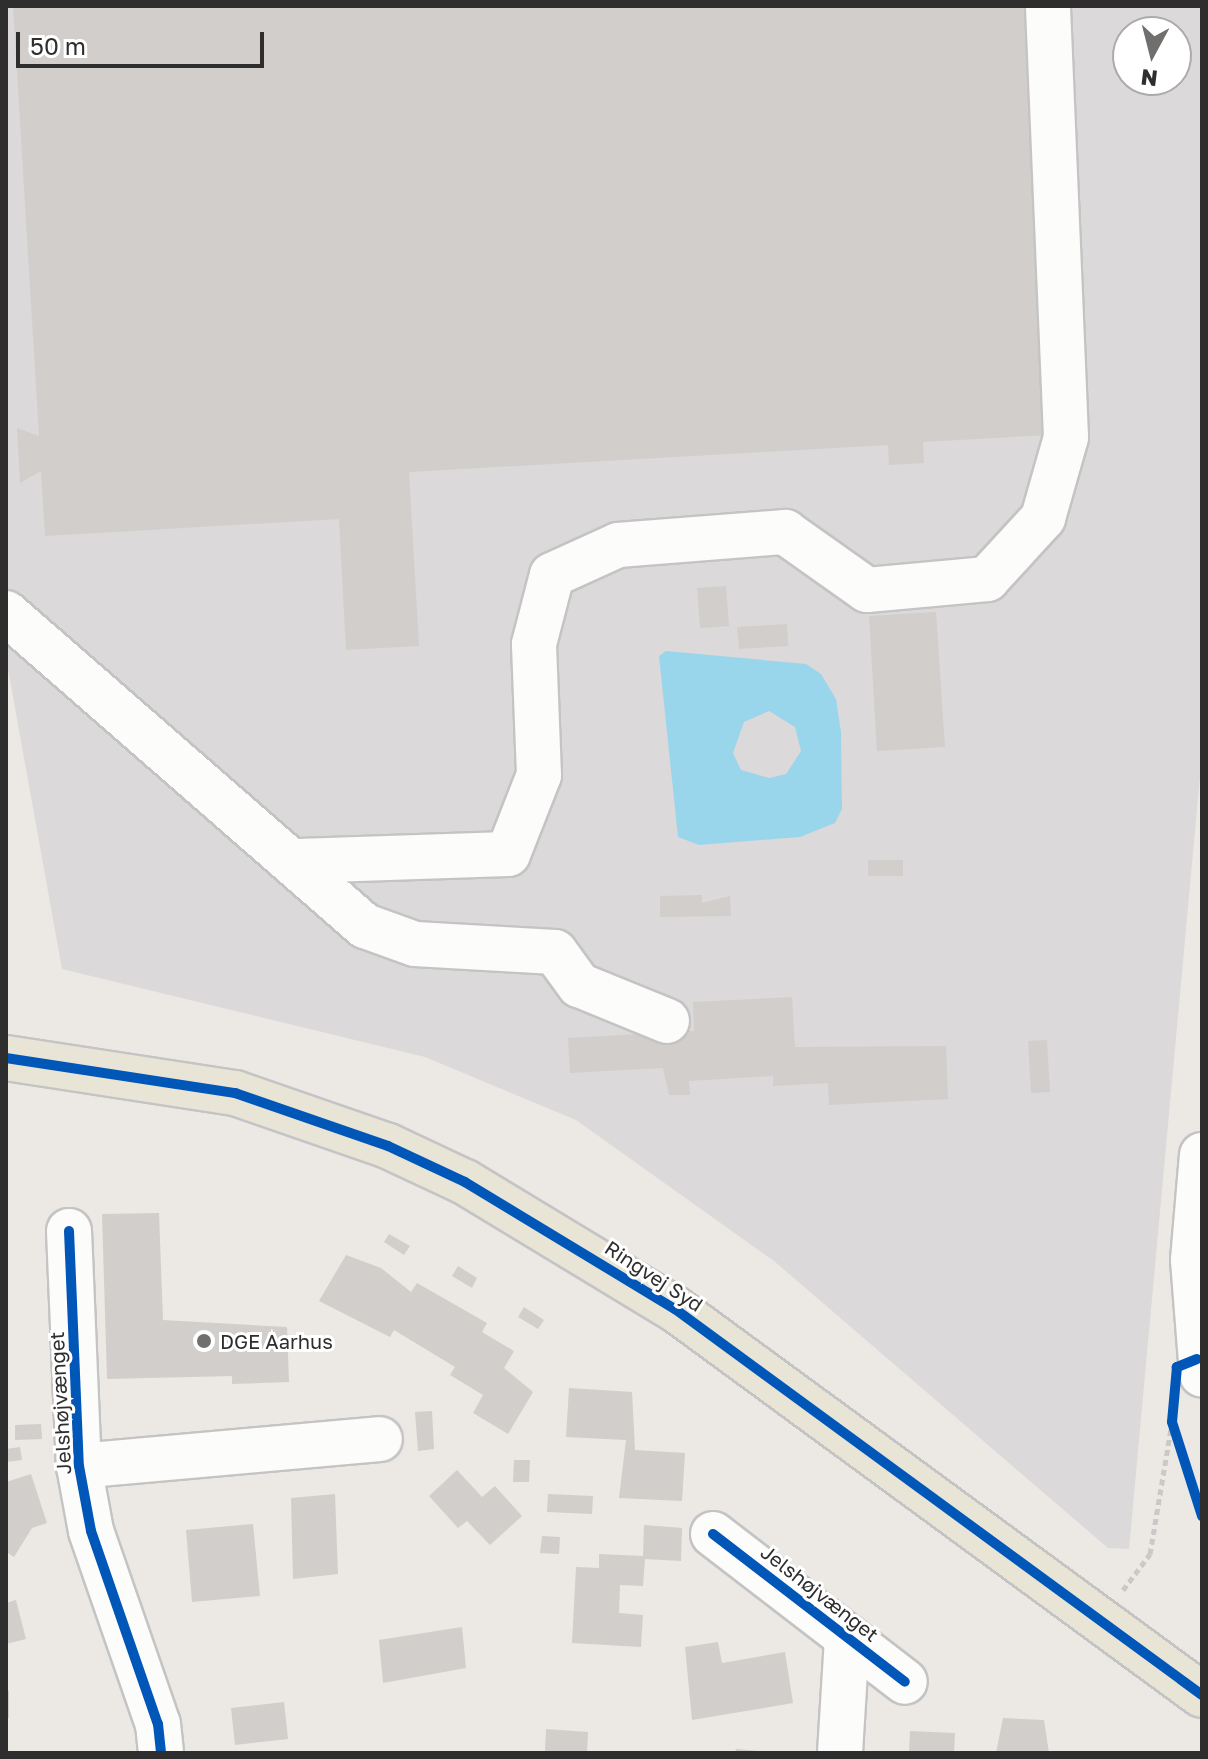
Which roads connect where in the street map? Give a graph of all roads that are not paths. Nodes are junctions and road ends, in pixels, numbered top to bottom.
1 (1048, 6) edge
2 (6, 613) edge
3 (298, 861) junction
4 (667, 1021) dead end
5 (6, 1058) edge
6 (1202, 1155) edge
7 (69, 1231) dead end
8 (1202, 1375) edge
9 (380, 1439) dead end
10 (79, 1466) junction
11 (713, 1534) dead end
12 (847, 1637) junction
13 (905, 1682) dead end
14 (1202, 1695) edge
15 (161, 1753) edge
16 (840, 1753) edge

1 - 3 street
2 - 3 street
3 - 4 street
5 - 14 main road, Ringvej Syd
6 - 8 street
7 - 10 street, Jelshøjvænget
9 - 10 street, Jelshøjvænget
10 - 15 street, Jelshøjvænget
11 - 12 street, Jelshøjvænget
12 - 13 street, Jelshøjvænget
12 - 16 street, Jelshøjvænget

